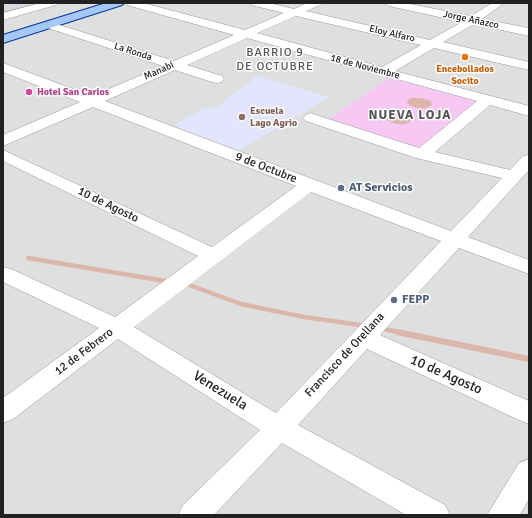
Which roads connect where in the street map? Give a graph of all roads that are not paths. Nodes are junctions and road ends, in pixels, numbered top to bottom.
1 (52, 3) edge
2 (118, 3) edge
3 (131, 3) edge
4 (255, 3) edge
5 (316, 3) edge
6 (389, 3) edge
7 (499, 3) edge
8 (295, 12) junction
9 (3, 17) edge
10 (473, 20) junction
11 (49, 25) junction
12 (529, 32) edge
13 (244, 34) junction
14 (3, 39) edge
15 (432, 44) junction
16 (174, 65) junction
17 (529, 66) edge
18 (3, 67) edge
19 (383, 72) junction
20 (217, 79) dead end
21 (487, 100) junction
22 (92, 101) junction
23 (529, 111) edge
24 (311, 118) dead end
25 (3, 141) edge
26 (422, 154) junction
27 (3, 156) edge
28 (529, 160) edge
29 (514, 176) junction
30 (309, 185) junction
31 (454, 239) junction
32 (212, 255) junction
33 (529, 267) edge
34 (3, 274) edge
35 (117, 327) junction
36 (363, 337) junction
37 (3, 412) edge
38 (529, 413) edge
39 (279, 428) junction
40 (529, 472) edge
41 (194, 515) edge
42 (434, 515) edge
43 (503, 515) edge

1 - 9 street
2 - 11 main road
3 - 13 street, 18 de Noviembre
4 - 8 street, Eloy Alfaro
5 - 8 street, Manabí
6 - 10 street, Jorge Añazco
7 - 10 street
8 - 13 street, Manabí
8 - 15 street, Eloy Alfaro
10 - 12 street, Jorge Añazco
10 - 15 street
11 - 14 main road
11 - 16 street, La Ronda
13 - 16 street, Manabí
13 - 19 street, 18 de Noviembre
15 - 17 street, Eloy Alfaro
15 - 19 street
16 - 20 street, La Ronda
16 - 22 street, Manabí
18 - 22 street, 9 de Octubre
19 - 21 street, 18 de Noviembre
21 - 23 street, 18 de Noviembre
21 - 26 street
22 - 25 street, Manabí
22 - 30 street, 9 de Octubre
24 - 26 street
26 - 29 street
27 - 32 street, 10 de Agosto
28 - 29 street, Francisco de Orellana
29 - 31 street, Francisco de Orellana
30 - 31 street, 9 de Octubre
30 - 32 street
31 - 33 street, 9 de Octubre
31 - 36 street, Francisco de Orellana
32 - 35 street, 12 de Febrero
34 - 35 street, Venezuela
35 - 37 street, 12 de Febrero
35 - 39 street, Venezuela
36 - 38 street, 10 de Agosto
36 - 39 street, Francisco de Orellana
39 - 41 street, Francisco de Orellana
39 - 42 street, Venezuela
40 - 43 street

